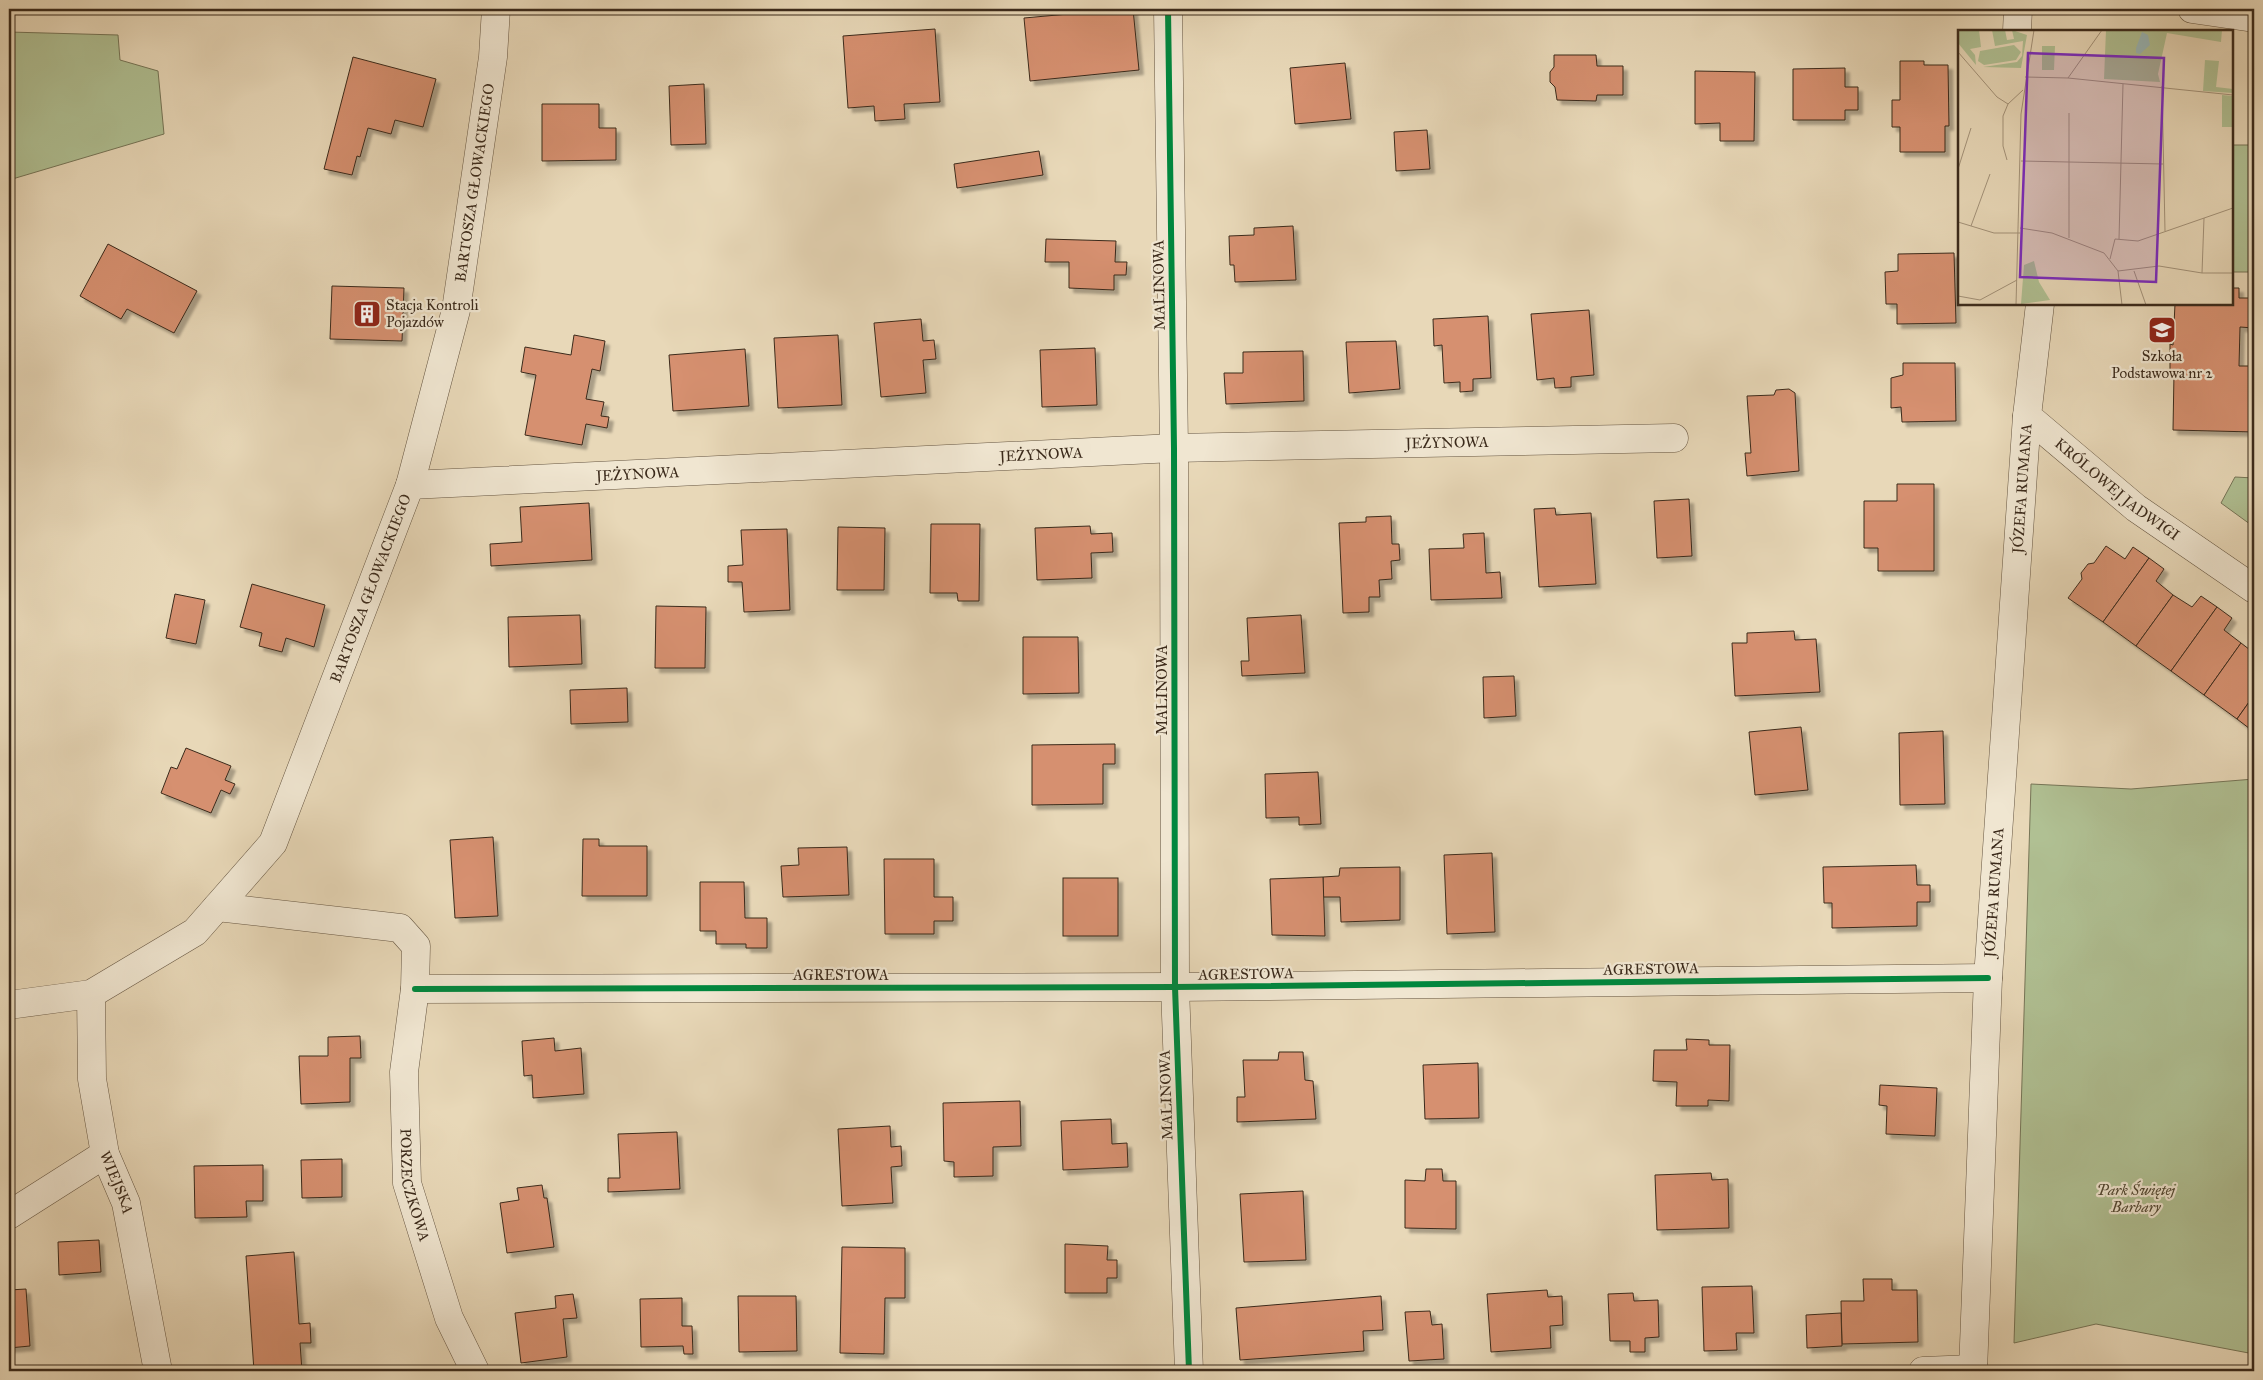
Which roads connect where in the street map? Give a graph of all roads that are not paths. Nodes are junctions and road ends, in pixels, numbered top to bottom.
1 (496, 9) edge
2 (1168, 9) edge
3 (2018, 9) edge
4 (2192, 9) edge
5 (2254, 18) edge
6 (2017, 30) edge
7 (2040, 305) edge
8 (2027, 416) junction
9 (1674, 438) dead end
10 (1174, 448) junction
11 (410, 485) junction
12 (2254, 589) edge
13 (217, 907) junction
14 (1988, 978) junction
15 (1174, 987) junction
16 (415, 989) junction
17 (91, 994) junction
18 (9, 1005) edge
19 (105, 1154) junction
20 (9, 1215) edge
21 (1974, 1370) edge
22 (158, 1371) edge
23 (475, 1371) edge
24 (1188, 1371) edge
25 (1923, 1371) edge

1 - 11 street, BARTOSZA GŁOWACKIEGO
2 - 10 street, MALINOWA
3 - 6 street
4 - 5 street
7 - 8 street
8 - 12 street, KRÓLOWEJ JADWIGI
8 - 14 street, JÓZEFA RUMANA
9 - 10 street, JEŻYNOWA
10 - 11 street, JEŻYNOWA
10 - 15 street, MALINOWA
11 - 13 street, BARTOSZA GŁOWACKIEGO
13 - 16 street, PORZECZKOWA
13 - 17 street, BARTOSZA GŁOWACKIEGO
14 - 15 street, AGRESTOWA
14 - 21 street, JÓZEFA RUMANA
15 - 16 street, AGRESTOWA
15 - 24 street, MALINOWA
16 - 23 street, PORZECZKOWA
17 - 18 street, BARTOSZA GŁOWACKIEGO
17 - 19 street, WIEJSKA
19 - 20 street
19 - 22 street, WIEJSKA
21 - 25 street

